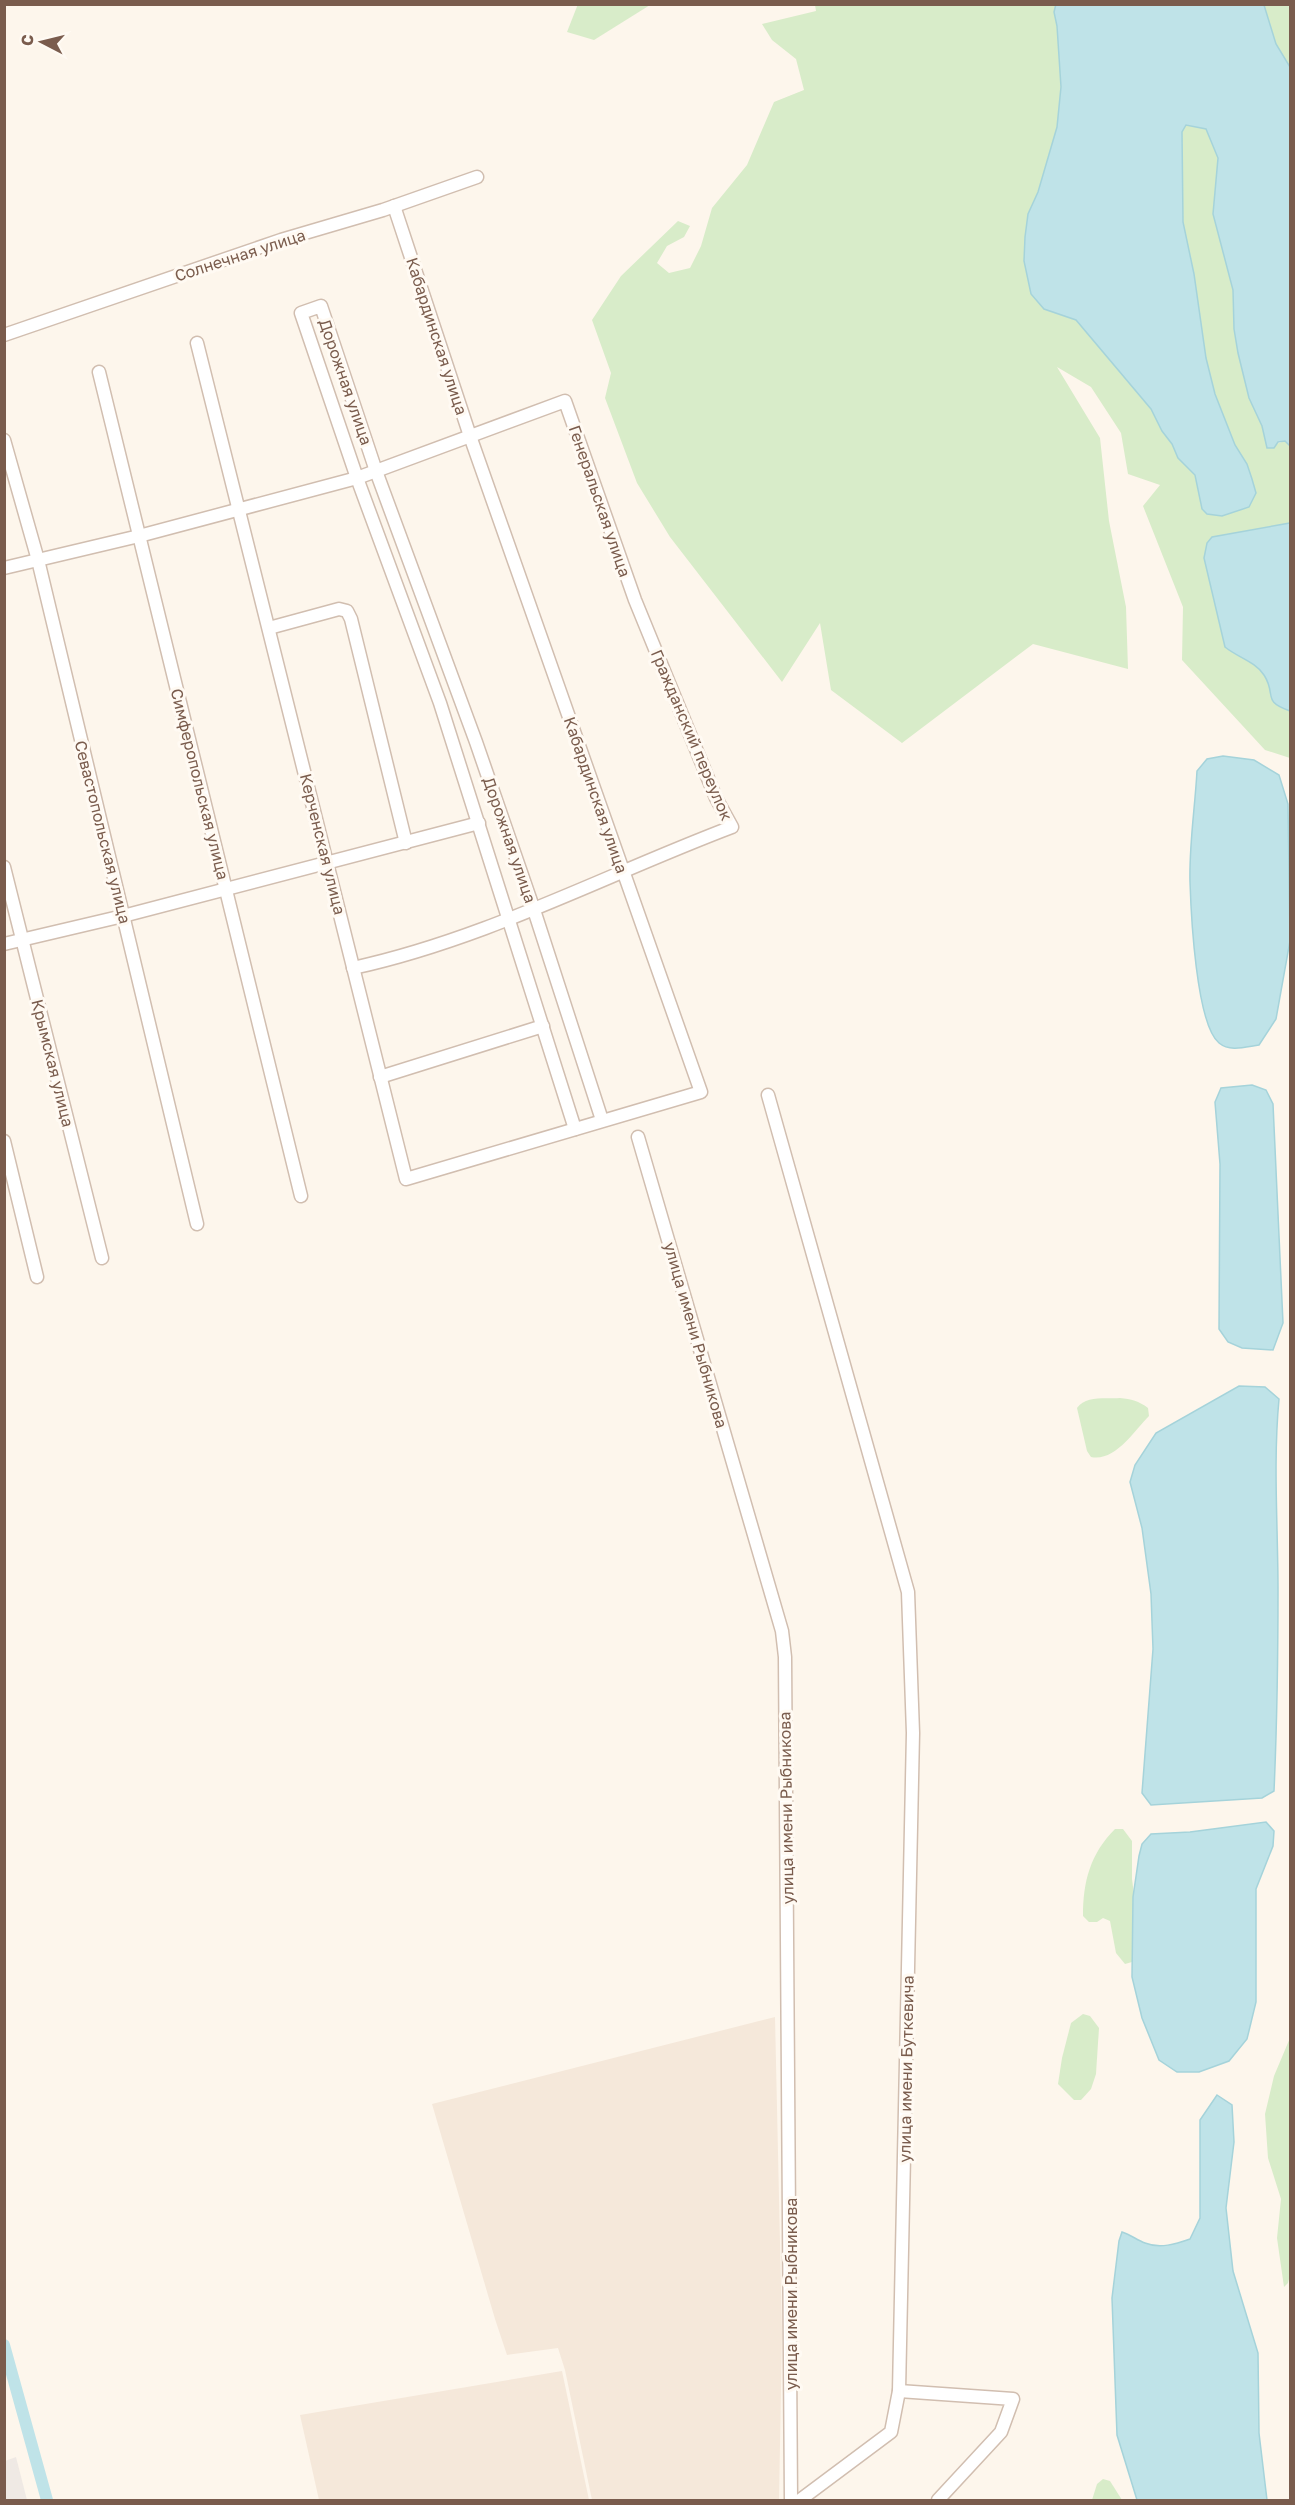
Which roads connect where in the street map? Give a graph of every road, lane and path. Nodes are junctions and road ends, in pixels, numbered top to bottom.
1 (477, 177) dead end
2 (394, 206) junction
3 (4, 335) edge
4 (197, 343) dead end
5 (99, 372) dead end
6 (470, 436) junction
7 (4, 440) edge
8 (376, 471) junction
9 (357, 478) junction
10 (239, 510) junction
11 (139, 536) junction
12 (38, 560) junction
13 (4, 568) edge
14 (635, 600) joint
15 (269, 628) junction
16 (478, 823) junction
17 (406, 843) junction
18 (327, 862) junction
19 (4, 867) edge
20 (623, 872) junction
21 (226, 888) junction
22 (534, 910) junction
23 (123, 916) junction
24 (509, 921) junction
25 (23, 939) junction
26 (4, 944) edge
27 (353, 968) junction
28 (543, 1026) junction
29 (380, 1077) junction
30 (768, 1095) dead end
31 (602, 1120) junction
32 (575, 1129) junction
33 (638, 1137) dead end
34 (4, 1142) edge
35 (406, 1179) joint
36 (301, 1196) dead end
37 (197, 1224) dead end
38 (102, 1258) dead end
39 (37, 1277) dead end
40 (898, 2391) junction
41 (791, 2500) edge
42 (800, 2500) edge
43 (938, 2500) edge

1 - 2 street, Солнечная улица
2 - 3 street, Солнечная улица
2 - 6 street, Кабардинская улица
4 - 10 street, Керченская улица
5 - 11 street, Симферопольская улица
6 - 8 street
6 - 14 street, Генеральская улица
6 - 20 street, Кабардинская улица
7 - 12 street, Севастопольская улица
8 - 9 street
8 - 9 street, Дорожная улица
8 - 22 street, Дорожная улица
9 - 10 street
9 - 16 street, Дорожная улица
10 - 11 street
10 - 15 street, Керченская улица
11 - 12 street
11 - 21 street, Симферопольская улица
12 - 13 street
12 - 23 street, Севастопольская улица
14 - 20 street, Гражданский переулок
15 - 17 street
15 - 18 street, Керченская улица
16 - 17 street
16 - 24 street, Дорожная улица
17 - 18 street
18 - 21 street
18 - 27 street, Керченская улица
19 - 25 street, Крымская улица
20 - 22 street, Гражданский переулок
20 - 31 street, Кабардинская улица
21 - 23 street
21 - 36 street, Симферопольская улица
22 - 24 street, Гражданский переулок
22 - 31 street, Дорожная улица
23 - 25 street
23 - 37 street, Севастопольская улица
24 - 27 street, Гражданский переулок
24 - 28 street, Дорожная улица
25 - 26 street
25 - 38 street, Крымская улица
27 - 29 street, Керченская улица
28 - 29 street
28 - 32 street, Дорожная улица
29 - 35 street, Керченская улица
30 - 40 street, улица имени Буткевича
31 - 32 street, Кабардинская улица
32 - 35 street, Кабардинская улица
33 - 41 street, улица имени Рыбникова
34 - 39 street
40 - 42 street, улица имени Буткевича
40 - 43 street

